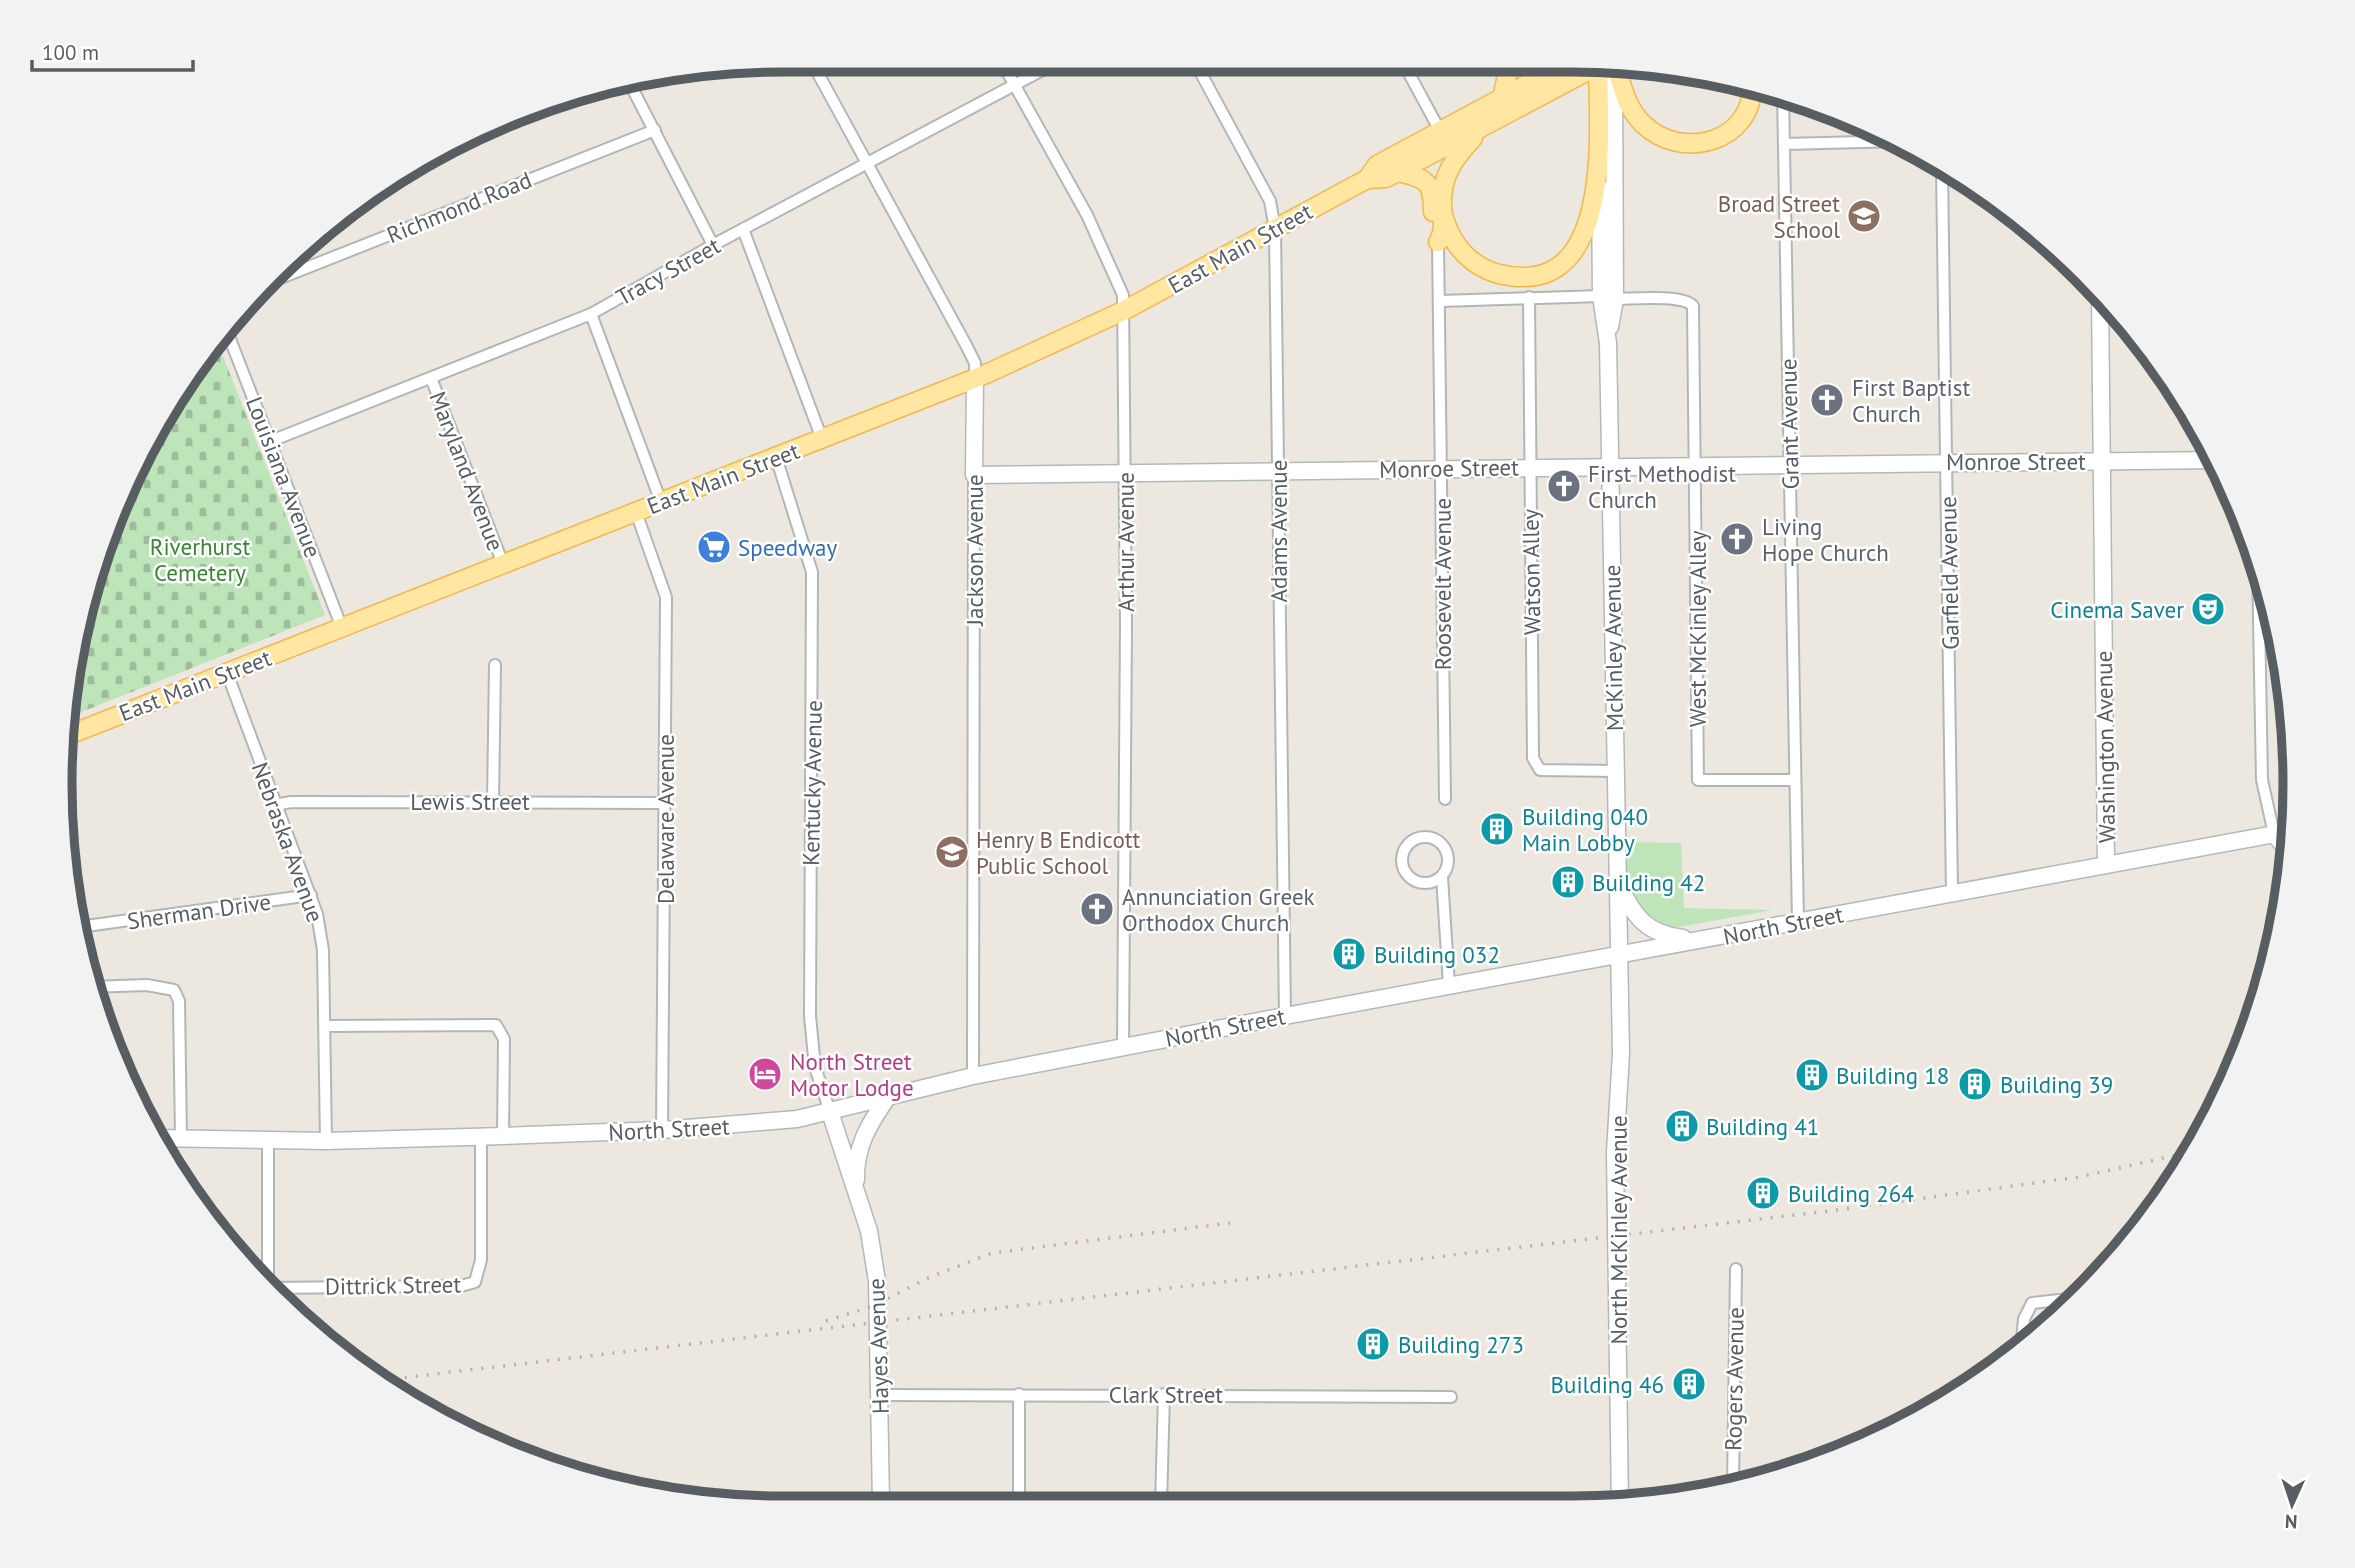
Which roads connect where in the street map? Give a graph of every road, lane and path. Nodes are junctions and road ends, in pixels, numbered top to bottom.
1 (817, 72) edge
2 (1007, 72) edge
3 (1039, 72) edge
4 (1200, 72) edge
5 (1408, 72) edge
6 (1508, 72) edge
7 (1598, 73) edge
8 (1615, 73) edge
9 (1617, 73) edge
10 (1564, 74) edge
11 (1014, 85) junction
12 (632, 88) edge
13 (1750, 95) edge
14 (1502, 98) junction
15 (1783, 105) edge
16 (1483, 128) junction
17 (655, 130) junction
18 (1440, 131) junction
19 (1878, 142) edge
20 (1785, 144) junction
21 (867, 163) junction
22 (1599, 168) junction
23 (1397, 172) junction
24 (1942, 176) edge
25 (1367, 179) junction
26 (1443, 215) junction
27 (743, 229) junction
28 (1275, 229) junction
29 (1438, 242) junction
30 (713, 245) junction
31 (283, 277) edge
32 (1529, 297) junction
33 (1608, 298) junction
34 (1440, 301) junction
35 (2100, 308) edge
36 (1125, 310) junction
37 (591, 314) junction
38 (230, 337) edge
39 (431, 378) junction
40 (975, 379) junction
41 (822, 439) junction
42 (271, 441) junction
43 (776, 457) junction
44 (2205, 460) edge
45 (1948, 461) junction
46 (2102, 461) junction
47 (1789, 464) junction
48 (1530, 467) junction
49 (1610, 467) junction
50 (1696, 467) junction
51 (1441, 468) junction
52 (1278, 471) junction
53 (1125, 473) junction
54 (974, 475) junction
55 (662, 502) junction
56 (636, 512) junction
57 (503, 564) junction
58 (2260, 602) edge
59 (342, 628) junction
60 (495, 665) dead end
61 (227, 673) junction
62 (73, 733) edge
63 (1615, 771) junction
64 (1793, 780) junction
65 (1445, 799) dead end
66 (493, 801) junction
67 (665, 803) junction
68 (275, 805) junction
69 (2282, 833) edge
70 (2274, 834) junction
71 (2281, 842) edge
72 (2106, 865) junction
73 (1442, 877) junction
74 (1617, 880) junction
75 (1952, 893) junction
76 (311, 895) junction
77 (1798, 922) junction
78 (86, 926) dead end
79 (1703, 939) junction
80 (1618, 954) junction
81 (1449, 985) junction
82 (102, 987) edge
83 (1285, 1016) junction
84 (327, 1026) junction
85 (1123, 1047) junction
86 (973, 1076) junction
87 (887, 1098) junction
88 (830, 1112) junction
89 (662, 1130) junction
90 (503, 1136) junction
91 (481, 1137) junction
92 (166, 1138) edge
93 (181, 1139) junction
94 (268, 1141) junction
95 (326, 1141) junction
96 (856, 1193) junction
97 (1736, 1269) dead end
98 (268, 1275) edge
99 (280, 1288) edge
100 (2063, 1299) edge
101 (2023, 1334) edge
102 (1019, 1394) junction
103 (1164, 1394) junction
104 (880, 1395) junction
105 (1451, 1397) dead end
106 (1733, 1477) edge
107 (1620, 1495) edge
108 (881, 1496) edge
109 (1019, 1496) edge
110 (1161, 1496) edge

1 - 21 street, Jackson Avenue
2 - 11 street, Arthur Avenue
3 - 11 street, Tracy Street
4 - 28 street, Adams Avenue
5 - 18 street
6 - 14 main road
7 - 22 main road
8 - 33 street, McKinley Avenue
9 - 13 main road
10 - 14 main road, East Main Street
10 - 16 main road, East Main Street
11 - 21 street, Tracy Street
11 - 36 street, Arthur Avenue
12 - 17 street
14 - 18 main road, East Main Street
15 - 20 street, Grant Avenue
16 - 23 main road, East Main Street
16 - 26 main road
17 - 30 street
17 - 31 street, Richmond Road
18 - 25 main road, East Main Street
19 - 20 street
20 - 47 street, Grant Avenue
21 - 27 street, Tracy Street
21 - 40 street, Jackson Avenue
22 - 26 main road
22 - 33 street, McKinley Avenue
23 - 25 main road, East Main Street
23 - 29 main road
24 - 45 street, Garfield Avenue
25 - 28 main road, East Main Street
26 - 29 main road
27 - 30 street, Tracy Street
27 - 41 street
28 - 36 main road, East Main Street
28 - 52 street, Adams Avenue
29 - 34 street, Roosevelt Avenue
30 - 37 street, Tracy Street
32 - 33 street
32 - 34 street
32 - 48 street, Watson Alley
33 - 49 street, McKinley Avenue
33 - 50 street, West McKinley Alley
34 - 51 street, Roosevelt Avenue
35 - 46 street, Washington Avenue
36 - 40 main road, East Main Street
36 - 53 street, Arthur Avenue
37 - 39 street, Tracy Street
37 - 55 street
38 - 42 street, Louisiana Avenue
39 - 42 street, Tracy Street
39 - 57 street, Maryland Avenue
40 - 41 main road, East Main Street
40 - 54 street, Jackson Avenue
41 - 43 main road, East Main Street
42 - 59 street, Louisiana Avenue
43 - 55 main road, East Main Street
43 - 88 street, Kentucky Avenue
44 - 46 street, Monroe Street
45 - 46 street, Monroe Street
45 - 47 street, Monroe Street
45 - 75 street, Garfield Avenue
46 - 72 street, Washington Avenue
47 - 50 street, Monroe Street
47 - 64 street, Grant Avenue
48 - 49 street, Monroe Street
48 - 51 street, Monroe Street
48 - 63 street, Watson Alley
49 - 50 street, Monroe Street
49 - 63 street, McKinley Avenue
50 - 64 street, West McKinley Alley
51 - 52 street, Monroe Street
51 - 65 street, Roosevelt Avenue
52 - 53 street, Monroe Street
52 - 83 street, Adams Avenue
53 - 54 street, Monroe Street
53 - 85 street, Arthur Avenue
54 - 86 street, Jackson Avenue
55 - 56 main road, East Main Street
56 - 57 main road, East Main Street
56 - 67 street, Delaware Avenue
57 - 59 main road, East Main Street
58 - 70 street
59 - 61 main road, East Main Street
60 - 66 street
61 - 62 main road, East Main Street
61 - 68 street, Nebraska Avenue
63 - 74 street, McKinley Avenue
64 - 77 street, Grant Avenue
66 - 67 street, Lewis Street
66 - 68 street, Lewis Street
67 - 89 street, Delaware Avenue
68 - 76 street, Nebraska Avenue
69 - 70 street, North Street
70 - 71 street
70 - 72 street, North Street
72 - 75 street, North Street
73 - 73 street
73 - 81 street
74 - 79 street
74 - 80 street, McKinley Avenue
75 - 77 street, North Street
76 - 78 street, Sherman Drive
76 - 84 street, Nebraska Avenue
77 - 79 street, North Street
79 - 80 street, North Street
80 - 81 street, North Street
80 - 107 street, North McKinley Avenue, bridge
81 - 83 street, North Street
82 - 93 street
83 - 85 street, North Street
84 - 90 street
84 - 95 street, Nebraska Avenue
85 - 86 street, North Street
86 - 87 street, North Street
87 - 88 street, North Street
87 - 96 street
88 - 89 street, North Street
88 - 96 street, Hayes Avenue
89 - 90 street, North Street
90 - 91 street, North Street
91 - 95 street, North Street
91 - 99 street, Dittrick Street
92 - 93 street, North Street
93 - 94 street, North Street
94 - 95 street, North Street
94 - 98 street
96 - 104 street, Hayes Avenue
97 - 106 street, Rogers Avenue
100 - 101 street
102 - 103 street, Clark Street
102 - 104 street, Clark Street
102 - 109 street
103 - 105 street, Clark Street
103 - 110 street
104 - 108 street, Hayes Avenue

